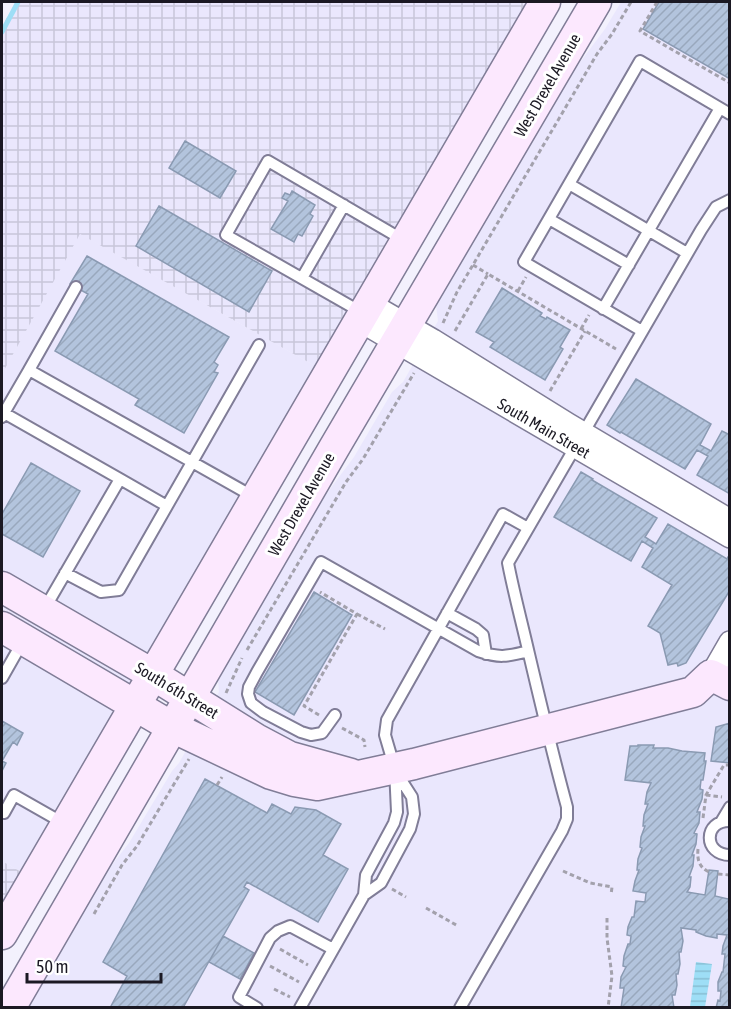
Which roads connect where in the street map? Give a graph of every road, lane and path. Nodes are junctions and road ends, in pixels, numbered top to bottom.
1 (545, 2) edge
2 (596, 2) edge
3 (631, 2) edge
4 (657, 2) edge
5 (729, 83) edge
6 (725, 111) edge
7 (569, 184) junction
8 (729, 200) edge
9 (344, 205) junction
10 (549, 219) junction
11 (649, 231) junction
12 (405, 241) junction
13 (687, 253) junction
14 (473, 265) junction
15 (629, 265) junction
16 (488, 274) junction
17 (302, 278) junction
18 (76, 287) dead end
19 (603, 309) junction
20 (360, 310) junction
21 (445, 319) dead end
22 (455, 331) dead end
23 (585, 331) junction
24 (642, 331) junction
25 (401, 334) junction
26 (259, 345) dead end
27 (616, 349) dead end
28 (29, 370) junction
29 (406, 387) dead end
30 (549, 393) dead end
31 (3, 415) edge
32 (579, 440) junction
33 (193, 462) junction
34 (120, 479) junction
35 (255, 498) junction
36 (167, 506) junction
37 (729, 520) edge
38 (528, 528) junction
39 (729, 537) edge
40 (65, 573) junction
41 (2, 587) edge
42 (320, 592) dead end
43 (44, 611) junction
44 (447, 613) junction
45 (357, 614) junction
46 (384, 629) dead end
47 (438, 629) junction
48 (13, 634) edge
49 (729, 642) edge
50 (528, 651) junction
51 (486, 654) junction
52 (152, 674) junction
53 (2, 678) edge
54 (720, 680) edge
55 (227, 690) dead end
56 (190, 697) junction
57 (134, 705) junction
58 (333, 720) junction
59 (172, 727) junction
60 (547, 730) junction
61 (365, 747) dead end
62 (183, 768) dead end
63 (395, 769) junction
64 (360, 776) junction
65 (706, 795) dead end
66 (729, 798) edge
67 (729, 807) edge
68 (2, 812) edge
69 (725, 822) edge
70 (65, 824) junction
71 (729, 855) edge
72 (563, 871) dead end
73 (718, 874) dead end
74 (729, 875) edge
75 (388, 887) dead end
76 (364, 895) junction
77 (610, 895) dead end
78 (406, 897) dead end
79 (426, 908) dead end
80 (93, 916) dead end
81 (607, 918) dead end
82 (458, 926) dead end
83 (2, 934) edge
84 (268, 943) junction
85 (333, 949) junction
86 (259, 959) junction
87 (320, 972) junction
88 (311, 988) junction
89 (274, 989) dead end
90 (301, 1006) edge
91 (10, 1008) edge
92 (257, 1008) edge
93 (460, 1008) edge
94 (608, 1008) edge

1 - 12 street
2 - 25 street, West Drexel Avenue
3 - 14 path
4 - 5 path
6 - 7 lane
6 - 11 lane
7 - 10 lane
7 - 11 lane
8 - 13 lane
9 - 12 lane
9 - 17 lane
9 - 17 lane
10 - 15 lane
10 - 19 lane
11 - 13 lane
11 - 15 lane
12 - 20 street
13 - 24 lane
14 - 16 path
14 - 21 path
15 - 19 lane
16 - 22 path
16 - 23 path
17 - 20 lane
18 - 28 lane
19 - 24 lane
20 - 25 street, South Main Street
20 - 35 street
23 - 27 path
23 - 30 path
24 - 32 lane
25 - 32 street, South Main Street
25 - 56 street, West Drexel Avenue
26 - 33 lane
28 - 31 lane
28 - 33 lane
29 - 55 path
31 - 34 lane
32 - 37 street, South Main Street
32 - 38 lane
32 - 39 street, South Main Street
33 - 35 lane
33 - 36 lane
34 - 36 lane
34 - 40 lane
35 - 52 street
36 - 40 lane
38 - 44 lane
38 - 50 lane
40 - 43 lane
41 - 43 street, South 6th Street
42 - 45 path
43 - 52 street, South 6th Street
44 - 47 lane
44 - 51 lane
45 - 46 path
45 - 58 path
47 - 51 lane
47 - 58 lane
47 - 63 lane
48 - 53 lane
48 - 57 street, South 6th Street
49 - 54 street
50 - 51 lane
50 - 60 lane
52 - 56 street, South 6th Street
52 - 57 street
54 - 60 street, South 6th Street
56 - 59 street, West Drexel Avenue
56 - 64 street, South 6th Street
57 - 59 street, South 6th Street
57 - 70 street
58 - 61 path
59 - 64 street, South 6th Street
59 - 91 street, West Drexel Avenue
60 - 63 street, South 6th Street
60 - 93 lane
62 - 80 path
63 - 64 street, South 6th Street
63 - 76 lane
63 - 76 lane
65 - 66 path
67 - 69 lane
68 - 70 lane
69 - 71 lane
70 - 83 street
72 - 77 path
73 - 74 path
75 - 78 path
76 - 85 lane
79 - 82 path
81 - 94 path
84 - 85 lane
84 - 86 lane
84 - 87 path
85 - 87 lane
86 - 88 path
86 - 92 lane
87 - 88 lane
88 - 90 lane
89 - 90 path

